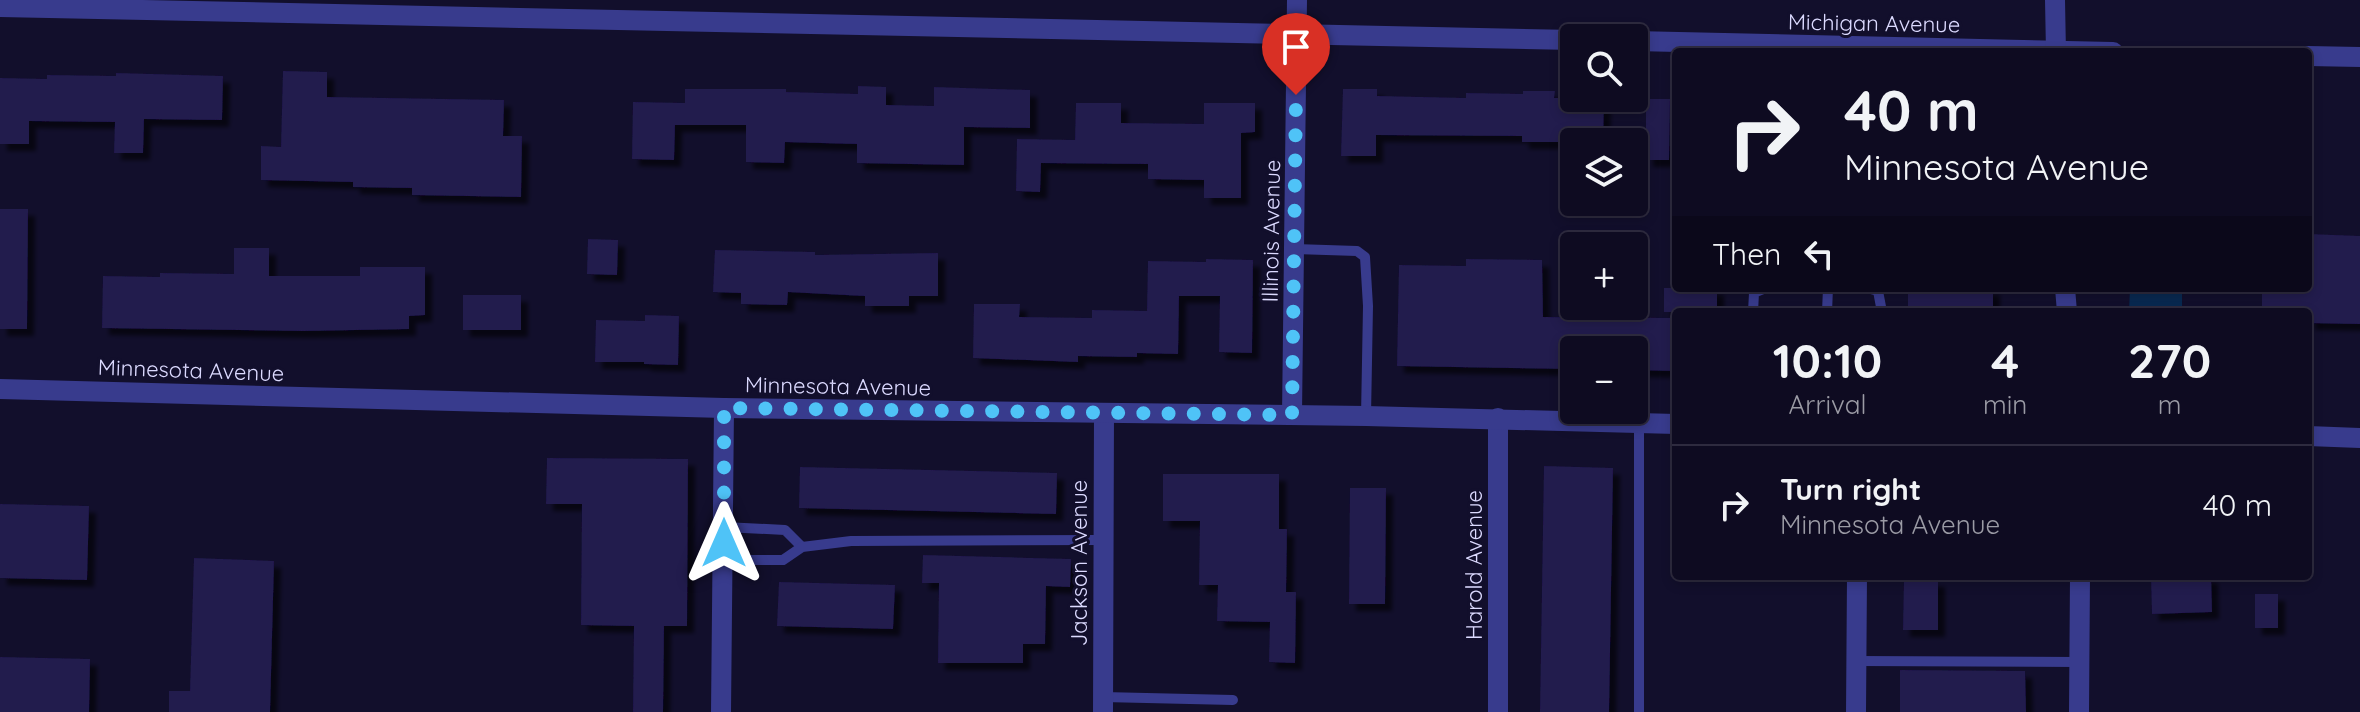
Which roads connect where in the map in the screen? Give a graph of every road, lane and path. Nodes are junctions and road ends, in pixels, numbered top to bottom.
1 (1297, 0) edge
2 (2055, 0) edge
3 (0, 7) edge
4 (1297, 33) junction
5 (1560, 40) edge
6 (1648, 41) edge
7 (1903, 48) edge
8 (2056, 48) edge
9 (2312, 56) edge
10 (2360, 57) edge
11 (1295, 249) junction
12 (0, 389) edge
13 (724, 408) junction
14 (1104, 414) junction
15 (1292, 415) junction
16 (1366, 416) junction
17 (1498, 418) junction
18 (1560, 420) edge
19 (1648, 422) edge
20 (1639, 424) edge
21 (1672, 424) edge
22 (2312, 436) edge
23 (2360, 438) edge
24 (724, 527) junction
25 (1102, 540) junction
26 (802, 547) junction
27 (723, 560) junction
28 (1857, 580) edge
29 (2080, 580) edge
30 (1856, 661) junction
31 (2078, 662) junction
32 (1233, 700) dead end
33 (1103, 704) edge
34 (721, 712) edge
35 (1498, 712) edge
36 (1639, 712) edge
37 (1856, 712) edge
38 (2079, 712) edge

1 - 4 street, Illinois Avenue
2 - 8 street
3 - 4 street
4 - 5 street
4 - 11 street, Illinois Avenue
6 - 7 street, Michigan Avenue
9 - 10 street
11 - 15 street, Illinois Avenue
11 - 16 lane
12 - 13 street, Minnesota Avenue
13 - 14 street, Minnesota Avenue
13 - 24 street
14 - 15 street, Minnesota Avenue
14 - 25 street, Jackson Avenue
15 - 16 street, Minnesota Avenue
16 - 17 street, Minnesota Avenue
17 - 18 street, Minnesota Avenue
17 - 35 street, Harold Avenue
19 - 21 street, Minnesota Avenue
20 - 36 lane
22 - 23 street
24 - 26 lane
24 - 27 street
25 - 26 lane
25 - 33 street, Jackson Avenue
26 - 27 lane
27 - 34 street
28 - 30 street
29 - 31 street
30 - 31 lane
30 - 37 street
31 - 38 street
32 - 33 lane

